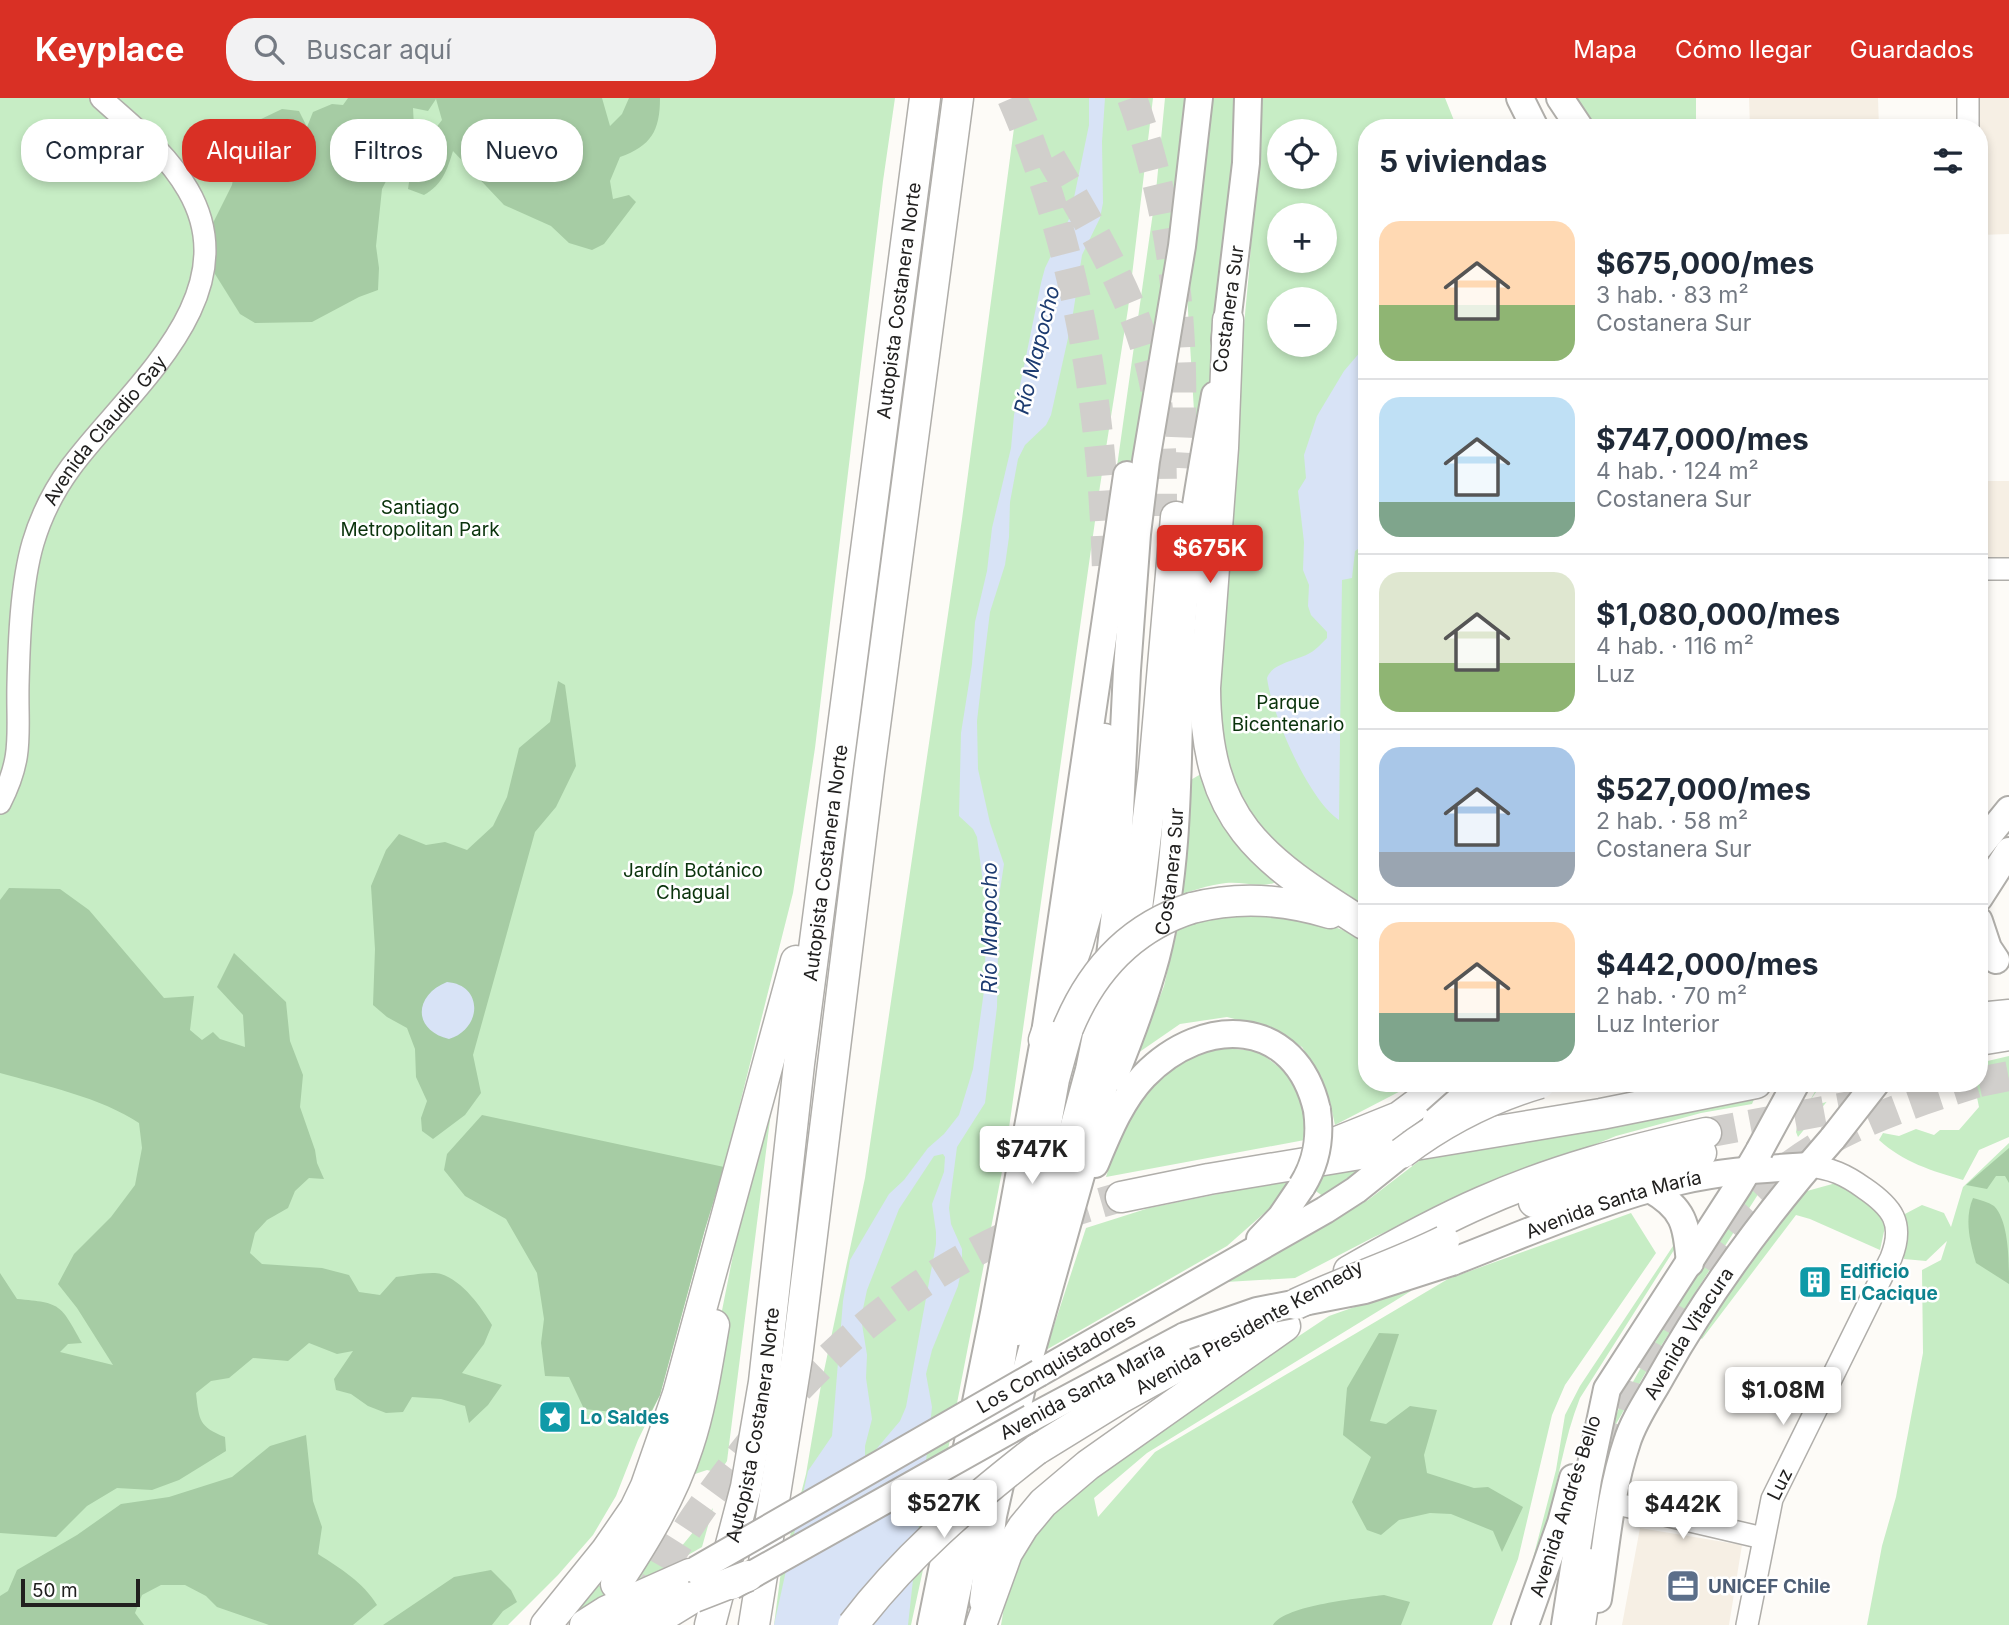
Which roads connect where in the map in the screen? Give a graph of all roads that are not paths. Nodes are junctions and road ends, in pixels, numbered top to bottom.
1 (102, 98) edge
2 (925, 98) edge
3 (958, 98) edge
4 (1188, 98) edge
5 (1199, 98) edge
6 (1248, 98) edge
7 (1520, 98) edge
8 (1560, 98) edge
9 (1968, 98) edge
10 (1530, 119) edge
11 (1574, 119) edge
12 (1968, 119) edge
13 (1228, 320) junction
14 (1988, 569) edge
15 (2009, 569) edge
16 (1104, 739) dead end
17 (0, 803) edge
18 (2009, 810) edge
19 (1988, 836) edge
20 (2009, 851) edge
21 (825, 860) junction
22 (1988, 884) edge
23 (1115, 913) junction
24 (1358, 919) edge
25 (1358, 922) edge
26 (2009, 1015) edge
27 (1988, 1017) edge
28 (1056, 1034) junction
29 (2009, 1035) edge
30 (1988, 1038) edge
31 (1433, 1092) edge
32 (1469, 1092) edge
33 (1513, 1092) edge
34 (1709, 1092) edge
35 (1791, 1092) edge
36 (1868, 1092) edge
37 (1402, 1153) junction
38 (1085, 1156) junction
39 (1753, 1161) junction
40 (1808, 1166) junction
41 (736, 1179) junction
42 (1209, 1179) junction
43 (1650, 1189) junction
44 (1121, 1197) tunnel mouth
45 (1068, 1226) junction
46 (1398, 1243) junction
47 (1448, 1251) junction
48 (1690, 1263) junction
49 (1232, 1264) junction
50 (1296, 1304) joint
51 (1607, 1389) junction
52 (1627, 1440) junction
53 (976, 1455) junction
54 (1613, 1503) junction
55 (774, 1511) junction
56 (1763, 1538) junction
57 (1583, 1559) junction
58 (748, 1576) joint
59 (616, 1584) dead end
60 (697, 1595) edge
61 (545, 1625) edge
62 (585, 1625) edge
63 (619, 1625) edge
64 (648, 1625) edge
65 (673, 1625) edge
66 (736, 1625) edge
67 (754, 1625) edge
68 (853, 1625) edge
69 (931, 1625) edge
70 (950, 1625) edge
71 (981, 1625) edge
72 (1525, 1625) edge
73 (1549, 1625) edge
74 (1565, 1625) edge
75 (1580, 1625) edge
76 (1594, 1625) edge
77 (1747, 1625) edge

1 - 17 street, Avenida Claudio Gay
2 - 21 highway, Autopista Costanera Norte
3 - 55 highway, Autopista Costanera Norte
4 - 28 main road
5 - 23 main road
6 - 13 main road, Costanera Sur
7 - 10 main road
8 - 11 main road
9 - 12 street
13 - 24 highway
13 - 38 main road, Costanera Sur
14 - 15 street
16 - 28 highway
18 - 19 main road
20 - 22 main road
21 - 41 highway
21 - 60 highway, Autopista Costanera Norte
23 - 38 highway
23 - 53 main road
25 - 28 highway, bridge
26 - 27 highway
28 - 53 main road
28 - 53 highway
29 - 30 highway
31 - 42 highway
32 - 37 main road, Los Conquistadores, bridge
33 - 37 highway, bridge
34 - 42 highway
35 - 39 main road, Avenida Vitacura, bridge
36 - 40 main road, Avenida Vitacura, bridge
37 - 49 main road, Los Conquistadores
38 - 45 main road, Costanera Sur
39 - 40 main road, Avenida Santa María
39 - 43 main road, Avenida Santa María
39 - 48 main road, Avenida Vitacura
40 - 52 main road, Avenida Vitacura
40 - 56 street, Luz
41 - 59 highway
41 - 61 highway
42 - 44 highway
43 - 47 main road, Avenida Santa María
43 - 48 main road
45 - 49 main road, bridge
45 - 71 main road, Costanera Sur
46 - 47 highway, Avenida Presidente Kennedy
46 - 68 highway, Avenida Presidente Kennedy, bridge
46 - 71 highway
47 - 50 highway, bridge
48 - 51 main road, Avenida Vitacura
49 - 60 main road, Los Conquistadores, bridge
50 - 58 main road, Avenida Santa María, bridge
51 - 57 main road, Avenida Vitacura
51 - 72 main road, Avenida Andrés Bello
52 - 54 main road, Avenida Vitacura
52 - 57 main road, Avenida Andrés Bello
53 - 69 main road
53 - 70 main road
54 - 56 street
54 - 76 main road, Avenida Vitacura
55 - 66 highway
55 - 67 highway, Autopista Costanera Norte
56 - 77 street, Luz
57 - 73 main road, Avenida Andrés Bello
57 - 74 main road, Avenida Vitacura
57 - 75 highway
58 - 60 highway, bridge
60 - 62 highway
60 - 63 main road, Los Conquistadores
60 - 64 highway
60 - 65 main road

